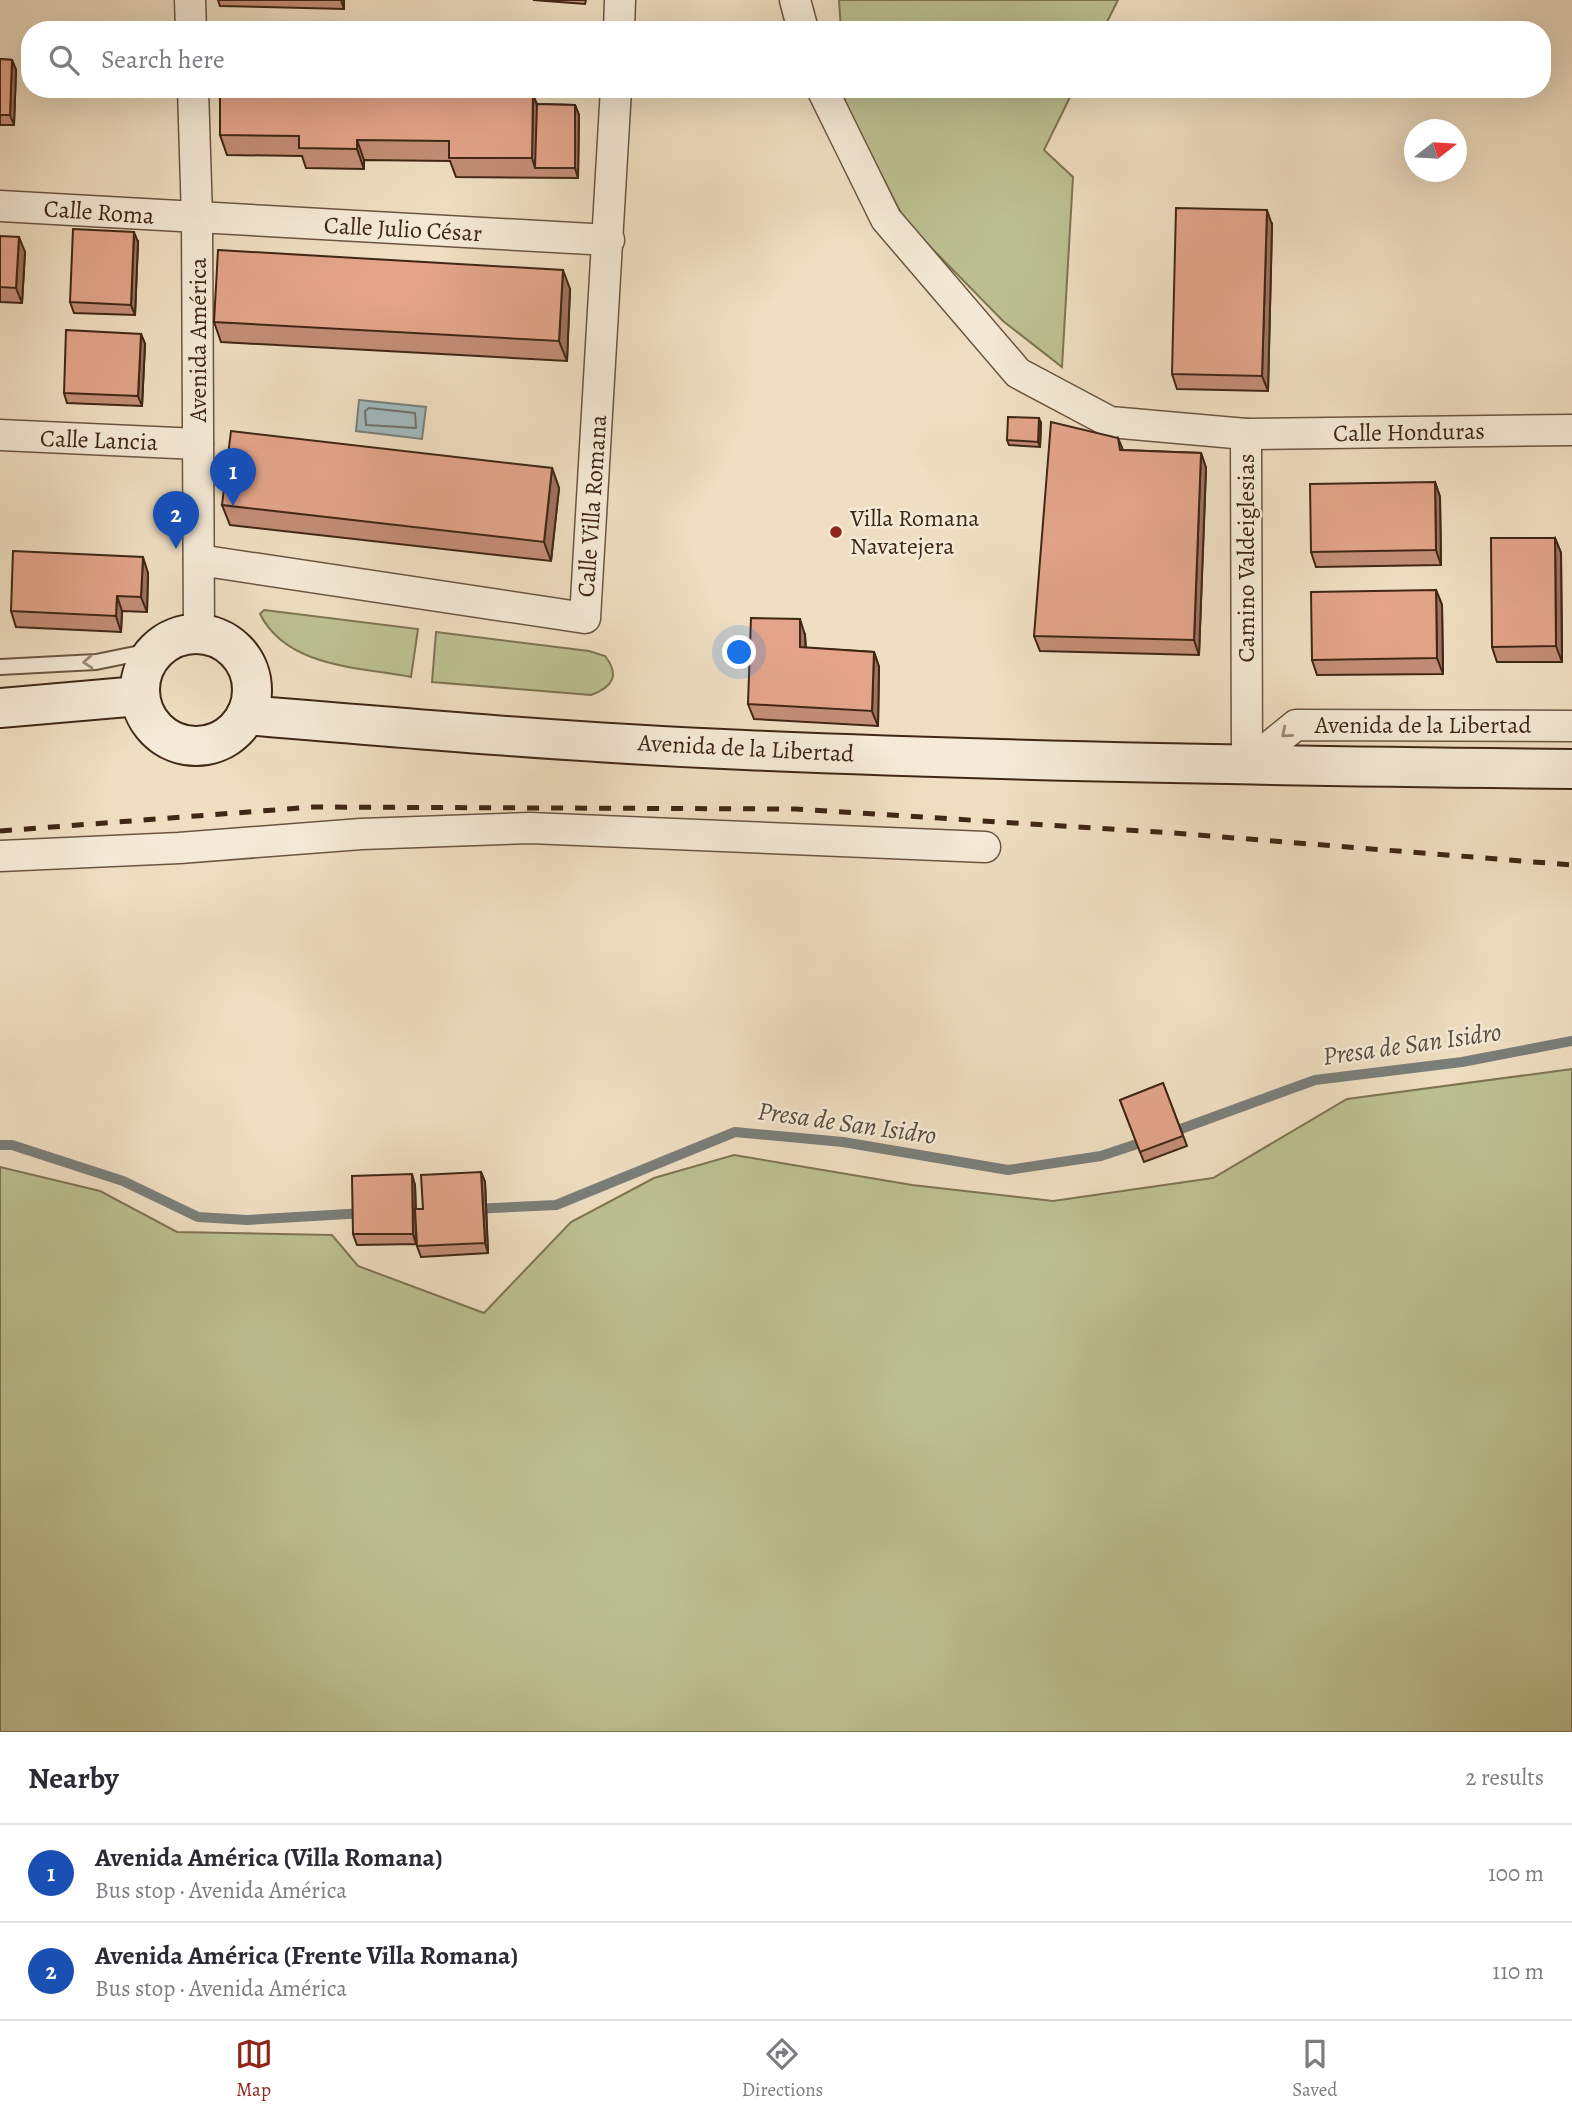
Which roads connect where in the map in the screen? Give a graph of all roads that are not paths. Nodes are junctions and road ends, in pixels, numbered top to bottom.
1 (190, 0) edge
2 (620, 0) edge
3 (795, 0) edge
4 (191, 21) edge
5 (619, 21) edge
6 (801, 21) edge
7 (193, 98) edge
8 (616, 98) edge
9 (826, 98) edge
10 (0, 206) edge
11 (197, 218) junction
12 (609, 240) junction
13 (1572, 430) edge
14 (1245, 434) junction
15 (0, 435) edge
16 (198, 444) junction
17 (199, 560) junction
18 (200, 634) junction
19 (155, 650) junction
20 (0, 667) edge
21 (139, 696) junction
22 (0, 708) edge
23 (246, 715) junction
24 (1572, 726) edge
25 (1247, 765) junction
26 (1572, 769) edge
27 (985, 847) dead end
28 (0, 856) edge

1 - 4 street
2 - 5 street
3 - 6 street
7 - 11 street, Avenida América
8 - 12 street, Calle Villa Romana
9 - 14 street, Camino Valdeiglesias
10 - 11 street, Calle Roma
11 - 12 street, Calle Julio César
11 - 16 street, Avenida América
12 - 17 street, Calle Villa Romana
13 - 14 street, Calle Honduras
14 - 25 street, Camino Valdeiglesias
15 - 16 street, Calle Lancia
16 - 17 street, Avenida América
17 - 18 street, Avenida América
18 - 19 main road
18 - 23 main road
19 -> 20 lane
19 - 21 main road
21 - 22 main road
21 - 23 main road
23 - 25 main road, Avenida de la Libertad
24 -> 25 street, Avenida de la Libertad
25 - 26 main road, Avenida de la Libertad
27 - 28 street

